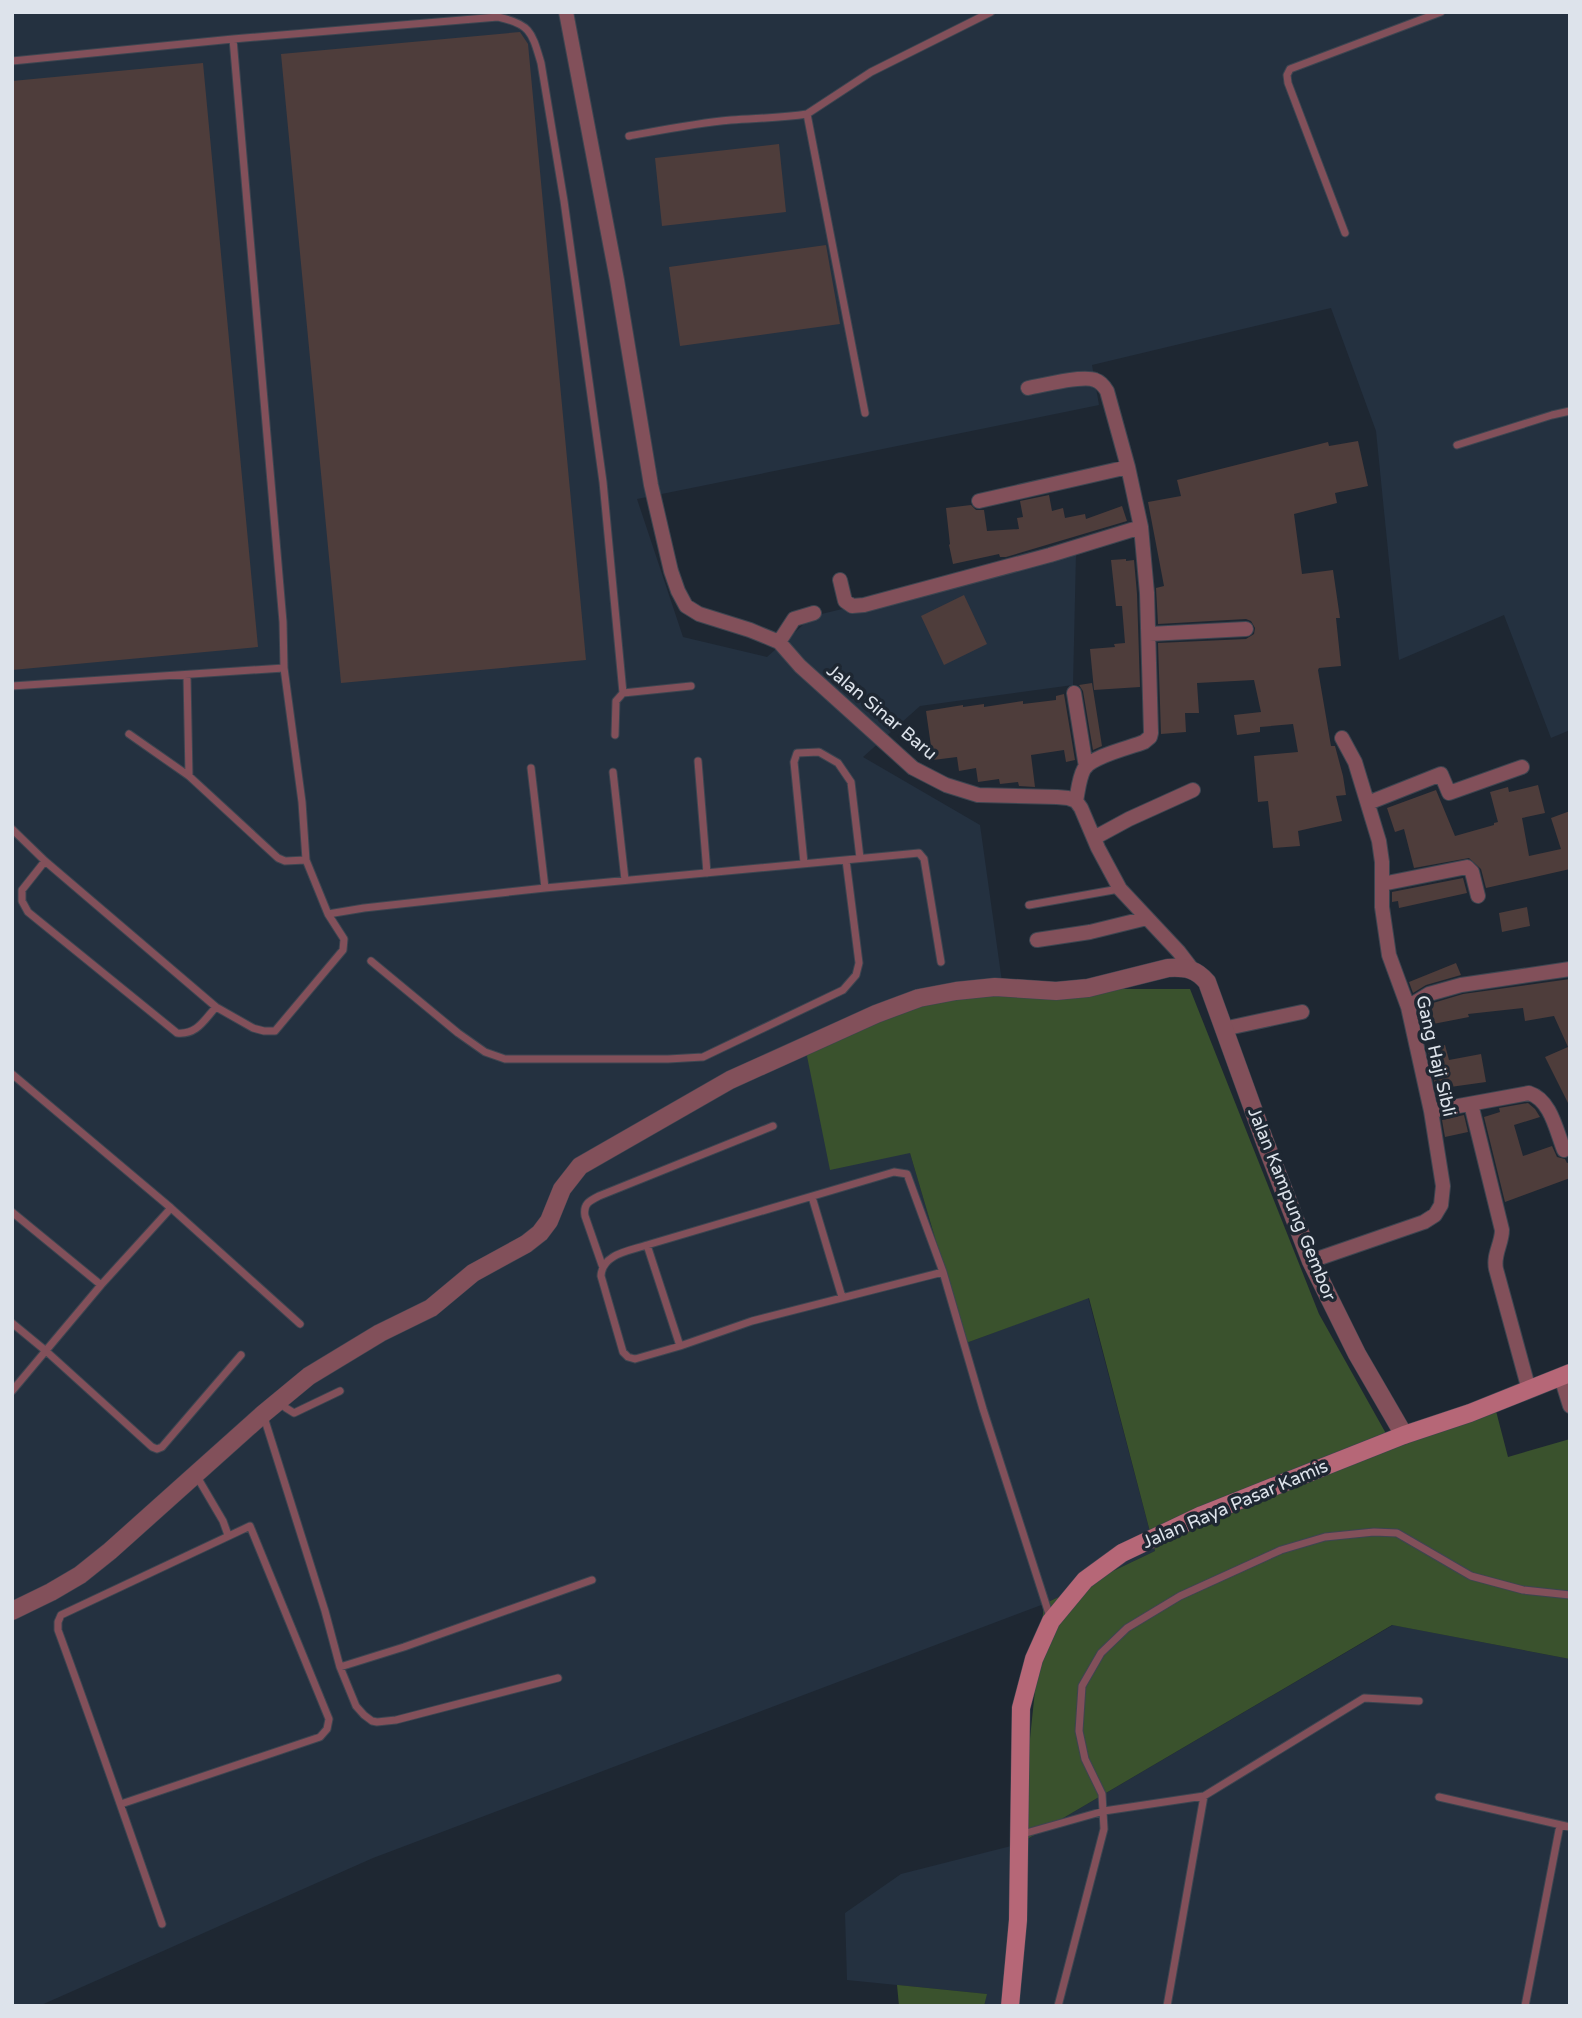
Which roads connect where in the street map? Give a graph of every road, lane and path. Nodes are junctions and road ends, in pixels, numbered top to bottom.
1 (566, 12) edge
2 (991, 12) edge
3 (1441, 12) edge
4 (233, 40) junction
5 (12, 61) edge
6 (807, 114) junction
7 (629, 136) dead end
8 (1345, 233) dead end
9 (1028, 388) dead end
10 (1570, 411) edge
11 (866, 413) dead end
12 (1457, 445) dead end
13 (1128, 467) junction
14 (979, 501) dead end
15 (1141, 527) junction
16 (839, 580) dead end
17 (814, 612) dead end
18 (1246, 628) dead end
19 (1149, 634) junction
20 (779, 642) junction
21 (284, 668) junction
22 (187, 676) junction
23 (12, 686) edge
24 (691, 686) dead end
25 (623, 693) junction
26 (1074, 693) dead end
27 (129, 734) dead end
28 (615, 735) dead end
29 (1342, 738) dead end
30 (698, 761) dead end
31 (1086, 767) junction
32 (1522, 767) dead end
33 (531, 768) dead end
34 (612, 772) dead end
35 (189, 776) junction
36 (1193, 790) dead end
37 (1076, 802) junction
38 (1368, 803) junction
39 (12, 829) edge
40 (1094, 838) junction
41 (860, 858) junction
42 (306, 860) junction
43 (846, 860) junction
44 (45, 861) junction
45 (804, 863) junction
46 (706, 873) junction
47 (625, 880) junction
48 (1382, 884) junction
49 (545, 888) junction
50 (1120, 889) junction
51 (1478, 896) dead end
52 (1029, 905) dead end
53 (328, 914) junction
54 (1147, 918) junction
55 (1037, 940) dead end
56 (371, 961) dead end
57 (942, 962) dead end
58 (1192, 969) junction
59 (1570, 969) edge
60 (216, 1007) junction
61 (1408, 1007) junction
62 (1302, 1012) dead end
63 (1223, 1029) junction
64 (12, 1074) edge
65 (1471, 1104) junction
66 (1431, 1111) junction
67 (773, 1126) dead end
68 (1564, 1150) dead end
69 (812, 1196) junction
70 (171, 1208) junction
71 (12, 1212) edge
72 (647, 1245) junction
73 (1311, 1261) junction
74 (602, 1265) junction
75 (943, 1272) junction
76 (102, 1285) junction
77 (842, 1297) junction
78 (12, 1322) edge
79 (300, 1324) dead end
80 (680, 1346) junction
81 (46, 1351) junction
82 (241, 1355) dead end
83 (1565, 1375) edge
84 (1529, 1390) junction
85 (12, 1391) edge
86 (340, 1391) dead end
87 (279, 1401) junction
88 (1570, 1406) edge
89 (263, 1414) junction
90 (1404, 1435) junction
91 (195, 1474) junction
92 (229, 1535) junction
93 (592, 1580) dead end
94 (1570, 1595) edge
95 (12, 1611) edge
96 (1051, 1621) junction
97 (340, 1667) junction
98 (558, 1678) dead end
99 (1419, 1701) dead end
100 (1204, 1796) junction
101 (1439, 1797) dead end
102 (121, 1804) junction
103 (1104, 1811) junction
104 (1560, 1825) junction
105 (1570, 1827) edge
106 (1019, 1835) junction
107 (162, 1924) dead end
108 (1010, 2006) edge
109 (1058, 2006) edge
110 (1167, 2006) edge
111 (1525, 2006) edge

1 - 20 street, Jalan Sinar Baru
2 - 6 lane
3 - 8 lane
4 - 5 lane
4 - 21 lane
4 - 25 lane
6 - 7 lane
6 - 11 lane
9 - 13 street
10 - 12 lane
13 - 14 street
13 - 15 street
15 - 16 street
15 - 19 street
17 - 20 street
18 - 19 street
19 - 31 street
20 - 37 street, Jalan Sinar Baru
21 - 22 lane
21 - 42 lane
22 - 23 lane
22 - 35 lane
24 - 25 lane
25 - 28 lane
26 - 31 street
27 - 35 lane
29 - 38 street, Gang Haji Sibli
30 - 46 lane
31 - 37 street
32 - 38 street
33 - 49 lane
34 - 47 lane
35 - 42 lane
36 - 40 street
37 - 40 street
38 - 48 street, Gang Haji Sibli
39 - 44 lane
40 - 50 street
41 - 43 lane
41 - 45 lane
41 - 57 lane
42 - 53 lane
43 - 45 lane
43 - 56 lane
44 - 60 lane
44 - 60 lane
45 - 46 lane
46 - 47 lane
47 - 49 lane
48 - 51 street
48 - 61 street, Gang Haji Sibli
49 - 53 lane
50 - 52 lane
50 - 54 street
53 - 60 lane
54 - 55 street
54 - 58 street
58 - 63 street, Jalan Kampung Gembor
58 - 87 street
59 - 61 street
61 - 66 street, Gang Haji Sibli
62 - 63 street
63 - 73 street, Jalan Kampung Gembor
64 - 70 lane
65 - 66 street
65 - 68 street
65 - 84 street
66 - 73 street, Gang Haji Sibli
67 - 74 lane
69 - 72 lane
69 - 75 lane
69 - 77 lane
70 - 76 lane
70 - 79 lane
71 - 76 lane
72 - 74 lane
72 - 80 lane
73 - 90 street, Jalan Kampung Gembor
74 - 80 lane
75 - 77 lane
75 - 96 lane
76 - 81 lane
77 - 80 lane
78 - 81 lane
81 - 82 lane
81 - 85 lane
83 - 84 main road, Jalan Raya Pasar Kamis
83 - 88 street
84 - 90 main road, Jalan Raya Pasar Kamis
86 - 87 lane
87 - 89 street
89 - 91 street
89 - 97 lane
90 - 96 main road, Jalan Raya Pasar Kamis
91 - 92 lane
91 - 95 street
92 - 102 lane
92 - 102 lane
93 - 97 lane
94 - 103 lane
96 - 106 main road, Jalan Raya Pasar Kamis
97 - 98 lane
99 - 100 lane
100 - 103 lane
100 - 110 lane
101 - 104 lane
102 - 107 lane
103 - 106 lane
103 - 109 lane
104 - 105 lane
104 - 111 lane
106 - 108 main road, Jalan Raya Pasar Kamis

